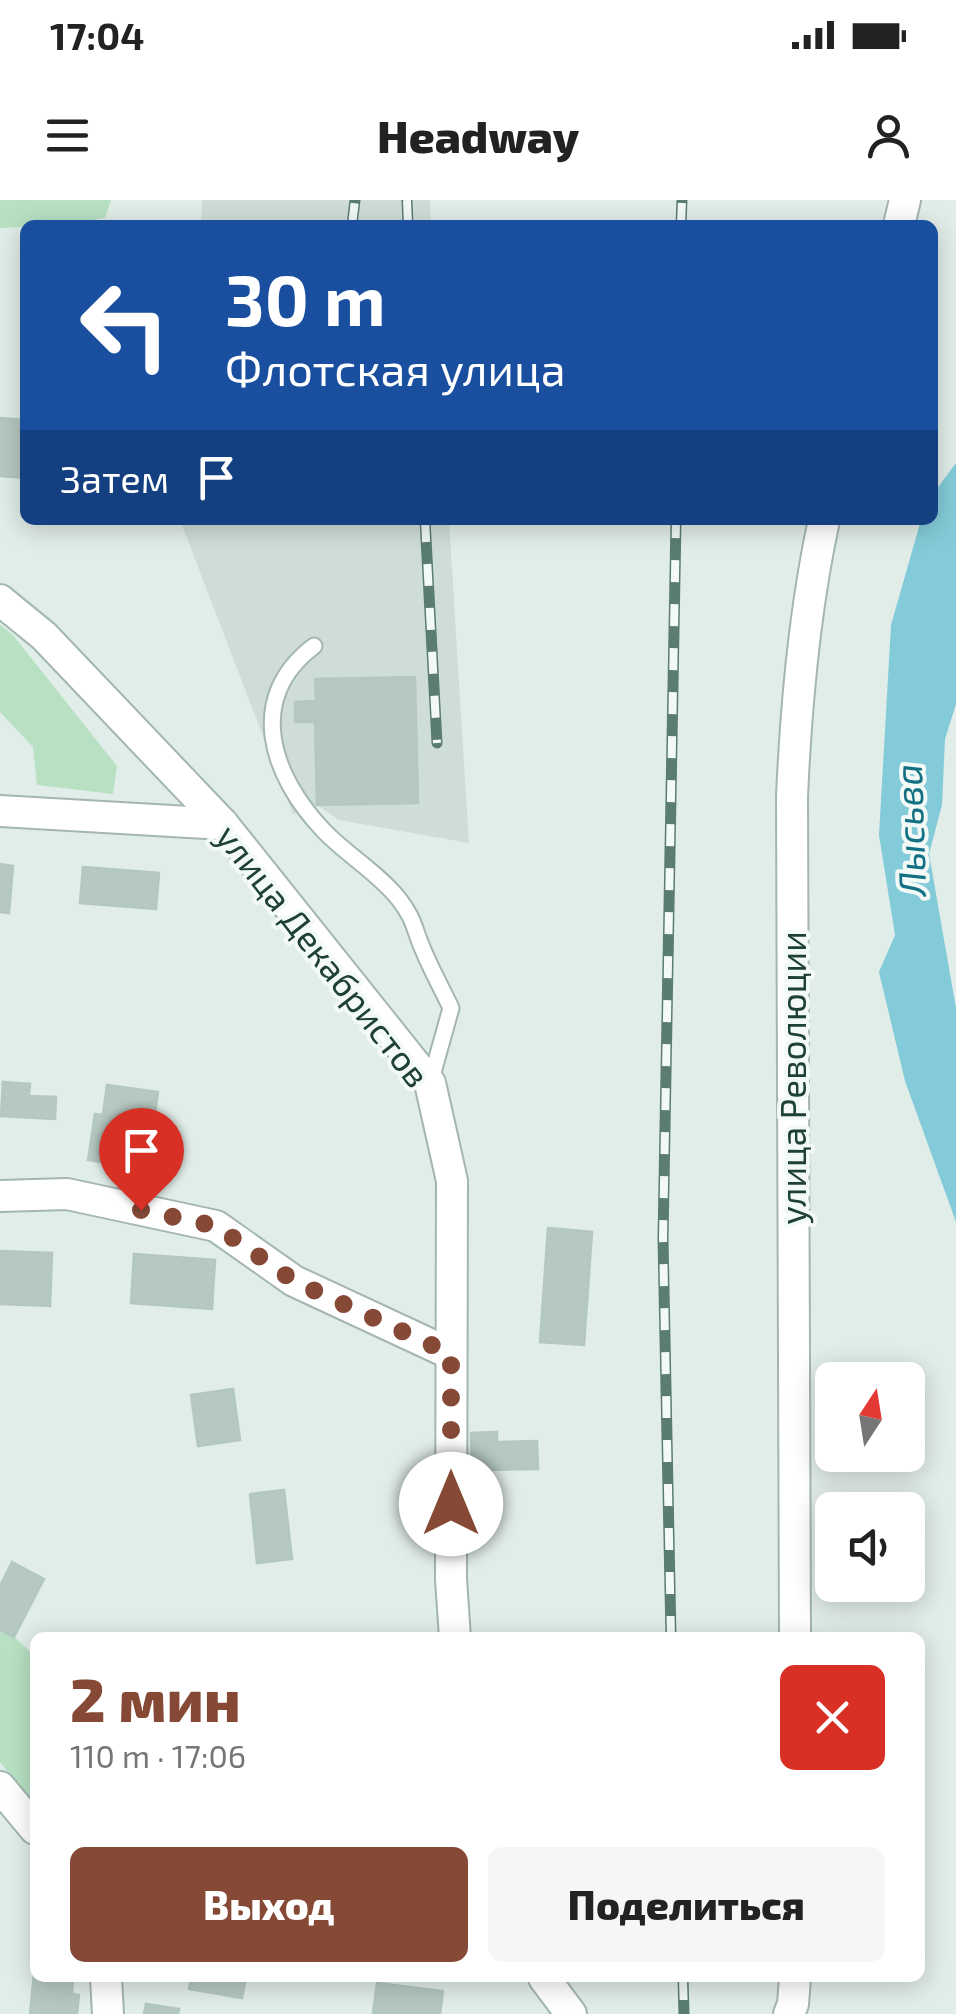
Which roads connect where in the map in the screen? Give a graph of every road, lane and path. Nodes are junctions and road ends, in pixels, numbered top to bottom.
1 (823, 525) edge
2 (0, 600) edge
3 (314, 646) dead end
4 (0, 811) edge
5 (223, 824) junction
6 (430, 1083) junction
7 (0, 1196) edge
8 (451, 1354) junction
9 (454, 1632) edge
10 (795, 1632) edge
11 (0, 1788) edge
12 (30, 1823) edge
13 (106, 1982) edge
14 (547, 1982) edge
15 (794, 1982) edge
16 (569, 2013) edge
17 (108, 2014) edge
18 (789, 2014) edge

1 - 10 street, улица Революции
2 - 5 street, улица Декабристов
3 - 6 lane
4 - 5 street
5 - 6 street, улица Декабристов
6 - 8 street, улица Декабристов
7 - 8 street
8 - 9 street, улица Декабристов
11 - 12 street
13 - 17 street
14 - 16 street
15 - 18 street

